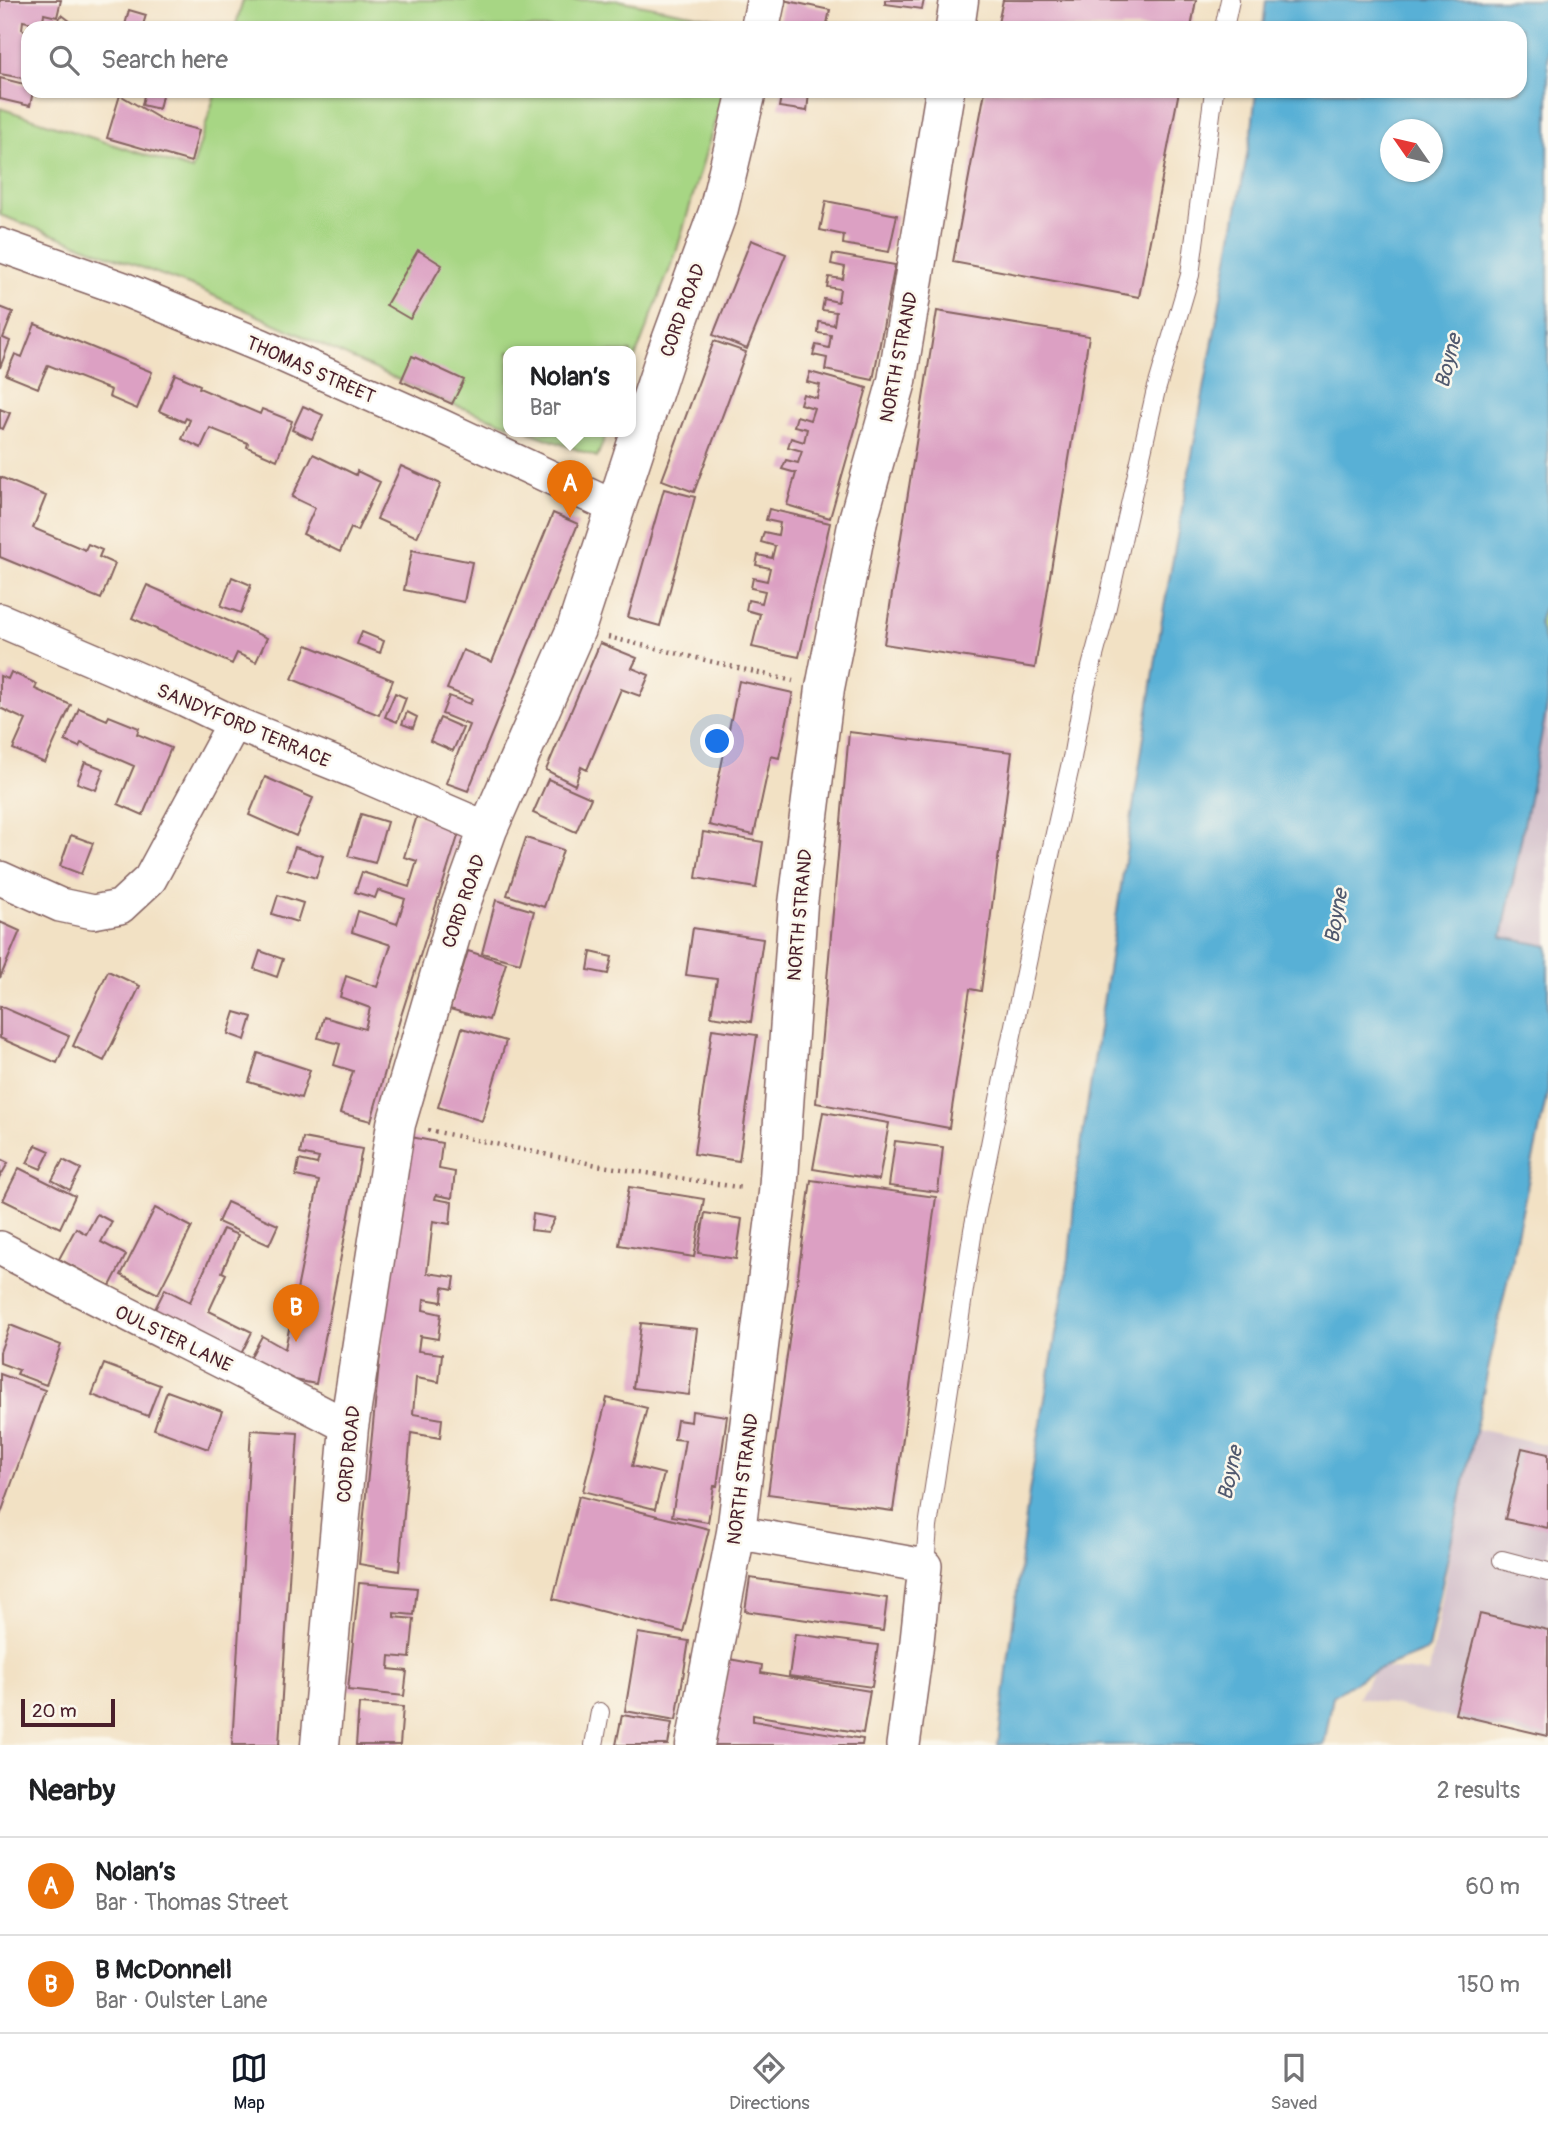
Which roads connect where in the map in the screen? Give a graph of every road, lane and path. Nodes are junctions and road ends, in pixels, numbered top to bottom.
1 (766, 0) edge
2 (959, 0) edge
3 (1230, 0) edge
4 (762, 21) edge
5 (956, 21) edge
6 (1226, 21) edge
7 (745, 98) edge
8 (944, 98) edge
9 (1213, 98) edge
10 (0, 245) edge
11 (616, 508) junction
12 (0, 620) edge
13 (576, 629) junction
14 (825, 688) junction
15 (234, 723) junction
16 (488, 829) junction
17 (0, 878) edge
18 (396, 1124) junction
19 (779, 1193) junction
20 (0, 1248) edge
21 (349, 1427) junction
22 (736, 1532) junction
23 (1502, 1560) dead end
24 (925, 1566) junction
25 (1548, 1572) edge
26 (600, 1712) dead end
27 (320, 1745) edge
28 (594, 1745) edge
29 (695, 1745) edge
30 (903, 1745) edge

1 - 4 street
2 - 5 street
3 - 6 lane
7 - 11 street, CORD ROAD
8 - 14 street, NORTH STRAND
9 - 24 lane
10 - 11 street, THOMAS STREET
11 - 13 street, CORD ROAD
12 - 15 street, SANDYFORD TERRACE
13 - 14 path
13 - 16 street, CORD ROAD
14 - 19 street, NORTH STRAND
15 - 16 street, SANDYFORD TERRACE
15 - 17 street
16 - 18 street, CORD ROAD
18 - 19 path
18 - 21 street, CORD ROAD
19 - 22 street, NORTH STRAND
20 - 21 street, OULSTER LANE
21 - 27 street, CORD ROAD
22 - 24 street
22 - 29 street, NORTH STRAND
23 - 25 lane
24 - 30 street
26 - 28 lane

